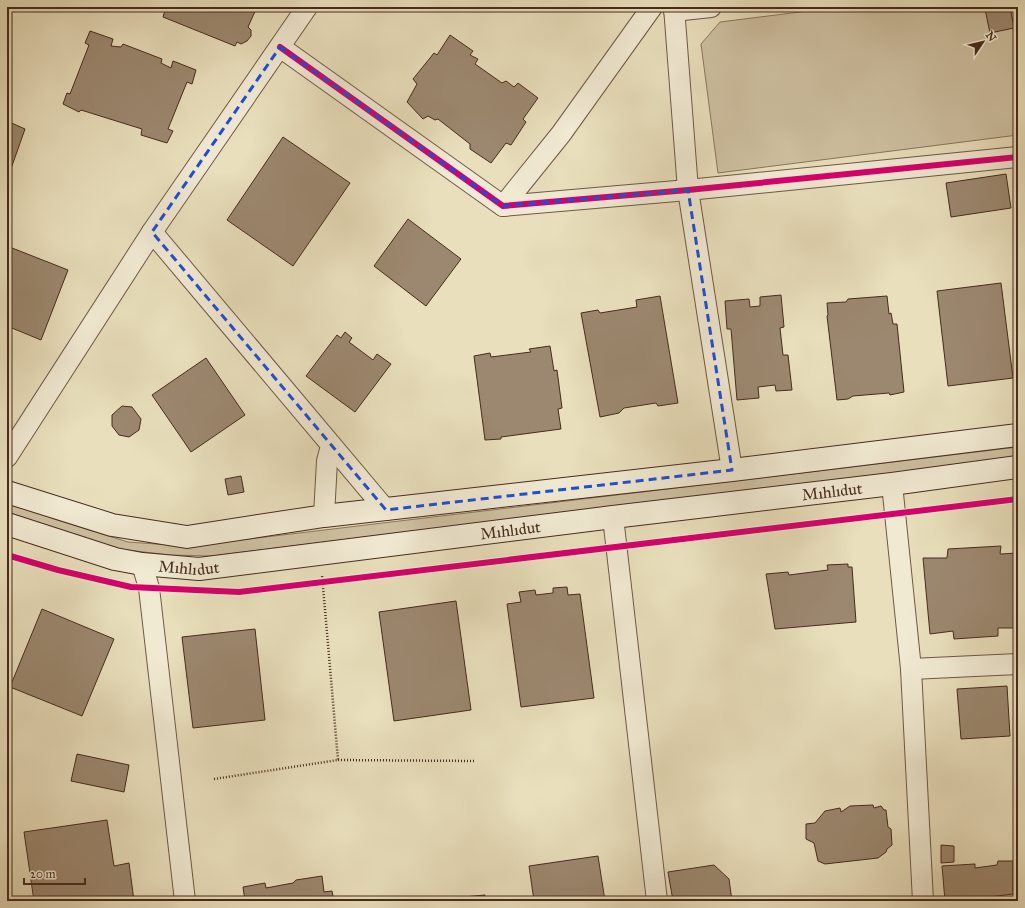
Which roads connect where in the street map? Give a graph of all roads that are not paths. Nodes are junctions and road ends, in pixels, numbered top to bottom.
1 (307, 7) edge
2 (652, 7) edge
3 (710, 7) edge
4 (674, 9) edge
5 (280, 47) junction
6 (1018, 157) edge
7 (688, 190) junction
8 (503, 206) junction
9 (152, 232) junction
10 (1018, 435) edge
11 (331, 446) junction
12 (7, 457) edge
13 (1018, 467) edge
14 (732, 470) junction
15 (892, 484) junction
16 (7, 492) edge
17 (386, 510) junction
18 (324, 516) junction
19 (613, 517) junction
20 (7, 524) edge
21 (142, 564) junction
22 (1018, 664) edge
23 (911, 669) junction
24 (186, 901) edge
25 (657, 901) edge
26 (923, 901) edge

1 - 5 street
2 - 8 street
3 - 4 street
4 - 7 street
5 - 8 street
5 - 9 street
6 - 7 street
7 - 8 street
7 - 14 street
9 - 11 street
9 - 12 street
10 - 14 main road, Mıhlıdut
11 - 17 street
11 - 18 street
13 - 15 main road, Mıhlıdut
14 - 17 main road, Mıhlıdut
15 - 19 main road, Mıhlıdut
15 - 23 street
16 - 18 main road, Mıhlıdut
17 - 18 main road, Mıhlıdut
19 - 21 main road, Mıhlıdut
19 - 25 street
20 - 21 main road, Mıhlıdut
21 - 24 street
22 - 23 street
23 - 26 street

